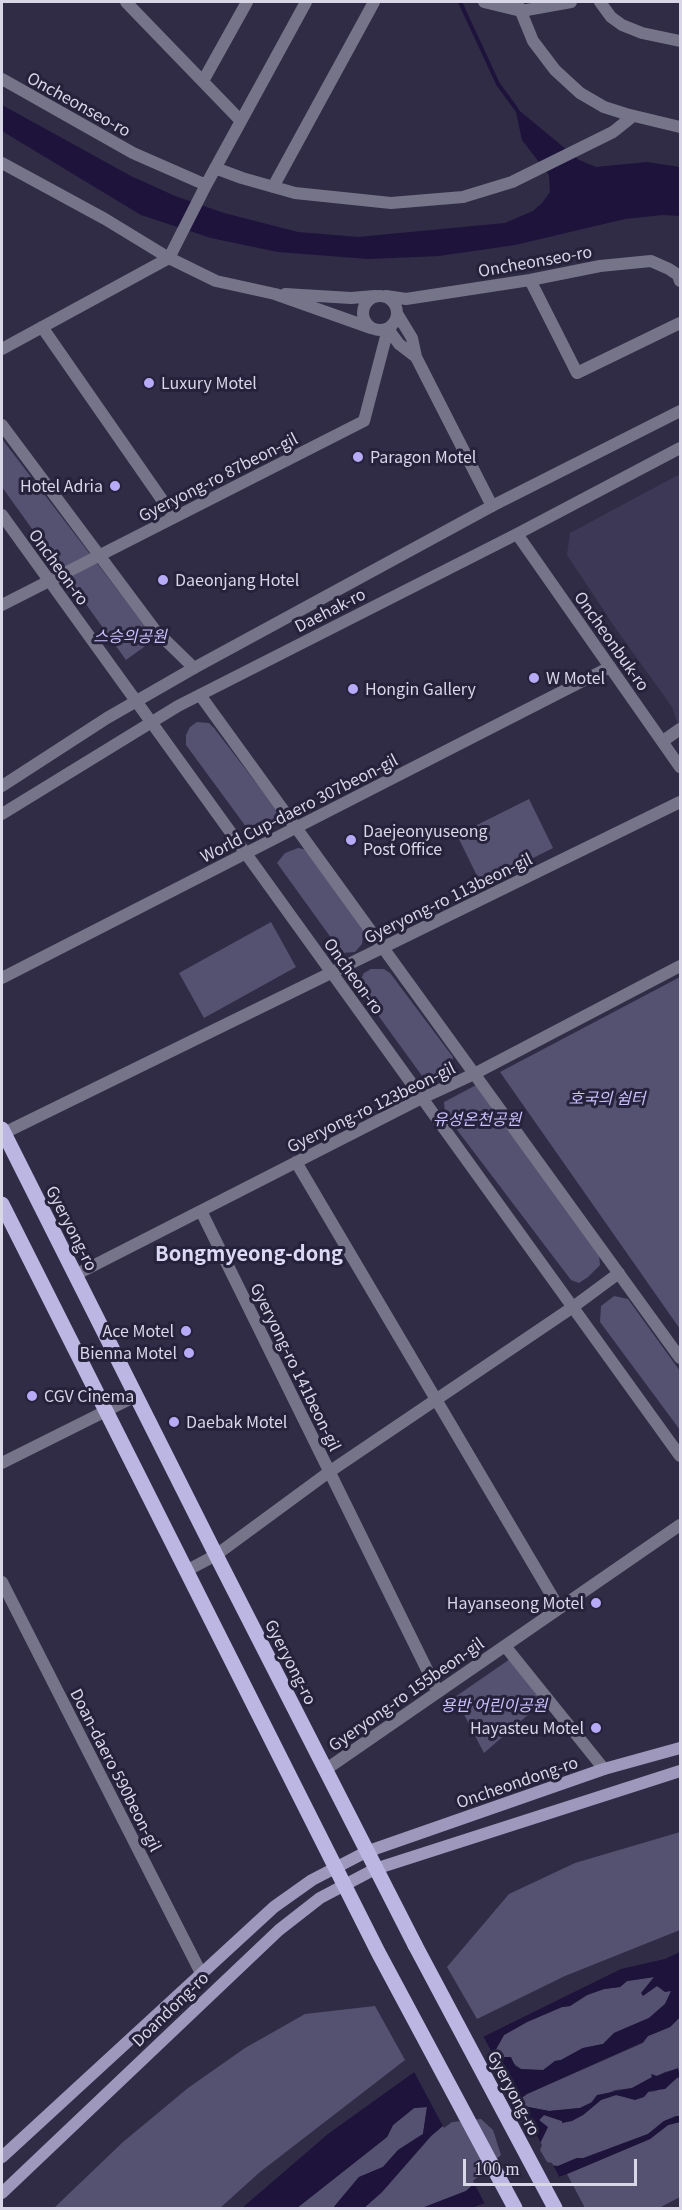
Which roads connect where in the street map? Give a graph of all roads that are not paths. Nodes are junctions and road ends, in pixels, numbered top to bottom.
1 (126, 2) edge
2 (247, 2) edge
3 (306, 2) edge
4 (374, 2) edge
5 (484, 2) edge
6 (571, 2) edge
7 (600, 2) edge
8 (519, 6) edge
9 (681, 41) edge
10 (2, 79) edge
11 (203, 81) junction
12 (633, 116) junction
13 (241, 121) junction
14 (681, 127) edge
15 (2, 163) edge
16 (215, 168) junction
17 (206, 185) junction
18 (273, 187) junction
19 (169, 258) junction
20 (531, 280) junction
21 (681, 281) edge
22 (275, 294) junction
23 (380, 296) junction
24 (406, 298) junction
25 (398, 312) junction
26 (681, 323) edge
27 (42, 327) junction
28 (371, 328) junction
29 (388, 329) junction
30 (2, 349) edge
31 (416, 357) junction
32 (681, 411) edge
33 (2, 425) edge
34 (681, 448) edge
35 (492, 506) junction
36 (2, 515) edge
37 (174, 517) junction
38 (516, 534) junction
39 (99, 556) junction
40 (49, 581) junction
41 (2, 605) edge
42 (610, 667) junction
43 (194, 668) junction
44 (200, 695) junction
45 (136, 702) junction
46 (150, 722) junction
47 (681, 729) edge
48 (663, 741) junction
49 (681, 767) edge
50 (2, 786) edge
51 (681, 802) edge
52 (2, 814) edge
53 (297, 828) junction
54 (246, 854) junction
55 (384, 948) junction
56 (681, 966) edge
57 (332, 973) junction
58 (2, 978) edge
59 (474, 1074) junction
60 (422, 1098) junction
61 (2, 1131) edge
62 (296, 1162) junction
63 (2, 1204) edge
64 (201, 1211) junction
65 (619, 1273) junction
66 (75, 1275) junction
67 (573, 1307) junction
68 (681, 1358) edge
69 (136, 1396) junction
70 (436, 1400) junction
71 (105, 1410) junction
72 (681, 1456) edge
73 (2, 1463) edge
74 (329, 1472) junction
75 (681, 1525) edge
76 (216, 1555) junction
77 (186, 1571) junction
78 (2, 1582) edge
79 (559, 1608) junction
80 (505, 1646) junction
81 (438, 1692) junction
82 (681, 1748) edge
83 (604, 1769) junction
84 (325, 1770) junction
85 (681, 1771) edge
86 (366, 1852) junction
87 (336, 1868) junction
88 (375, 1869) junction
89 (345, 1885) junction
90 (201, 1973) junction
91 (2, 2157) edge
92 (2, 2193) edge
93 (516, 2208) edge
94 (555, 2208) edge

1 - 11 street
2 - 11 street
3 - 13 street
4 - 18 street
5 - 8 street
6 - 8 street
7 - 9 street
8 - 12 street
10 - 17 street, Oncheonseo-ro
11 - 13 street
12 - 14 street
12 - 18 street
13 - 16 street
15 - 19 street
16 - 17 street
16 - 18 street
17 - 19 street
19 - 22 street
19 - 27 street
20 - 21 street, Oncheonseo-ro
20 - 24 street, Oncheonseo-ro
20 - 26 street
22 - 23 street, Oncheonseo-ro
22 - 28 street
23 - 24 street, Oncheonseo-ro
23 - 25 street
23 - 28 street
24 - 25 street
25 - 29 street
25 - 31 street
27 - 30 street
27 - 37 street
28 - 29 street
29 - 31 street
29 - 37 street, Gyeryong-ro 87beon-gil
31 - 35 street
32 - 35 street, Daehak-ro
33 - 39 street
34 - 38 street, Daehak-ro
35 - 43 street, Daehak-ro
36 - 40 street, Oncheon-ro
37 - 39 street, Gyeryong-ro 87beon-gil
38 - 42 street, Oncheonbuk-ro
38 - 44 street, Daehak-ro
39 - 40 street, Gyeryong-ro 87beon-gil
39 - 43 street
40 - 41 street, Gyeryong-ro 87beon-gil
40 - 45 street, Oncheon-ro
42 - 48 street, Oncheonbuk-ro
42 - 53 street, World Cup-daero 307beon-gil
43 - 45 street, Daehak-ro
44 - 46 street, Daehak-ro
44 - 53 street
45 - 46 street, Oncheon-ro
45 - 50 street, Daehak-ro
46 - 52 street, Daehak-ro
46 - 54 street, Oncheon-ro
47 - 48 street
48 - 49 street, Oncheonbuk-ro
51 - 55 street, Gyeryong-ro 113beon-gil
53 - 54 street, World Cup-daero 307beon-gil
53 - 55 street
54 - 57 street, Oncheon-ro
54 - 58 street, World Cup-daero 307beon-gil
55 - 57 street, Gyeryong-ro 113beon-gil
55 - 59 street
56 - 59 street, Gyeryong-ro 123beon-gil
57 - 60 street, Oncheon-ro
57 - 61 street, Gyeryong-ro 113beon-gil
59 - 60 street, Gyeryong-ro 123beon-gil
59 - 65 street
60 - 62 street, Gyeryong-ro 123beon-gil
60 - 67 street, Oncheon-ro
61 - 66 main road, Gyeryong-ro
62 - 64 street, Gyeryong-ro 123beon-gil
62 - 70 street
63 - 71 main road
64 - 66 street, Gyeryong-ro 123beon-gil
64 - 74 street, Gyeryong-ro 141beon-gil
65 - 67 street, Gyeryong-ro 141beon-gil
65 - 68 street
66 - 69 main road, Gyeryong-ro
67 - 70 street, Gyeryong-ro 141beon-gil
67 - 72 street, Oncheon-ro
69 - 71 street
69 - 76 main road, Gyeryong-ro
70 - 74 street, Gyeryong-ro 141beon-gil
70 - 79 street
71 - 73 street
71 - 77 main road
74 - 76 street, Gyeryong-ro 141beon-gil
74 - 81 street, Gyeryong-ro 141beon-gil
75 - 79 street, Gyeryong-ro 155beon-gil
76 - 77 street, Gyeryong-ro 141beon-gil
76 - 84 main road, Gyeryong-ro
77 - 87 main road
78 - 90 street, Doan-daero 590beon-gil
79 - 80 street, Gyeryong-ro 155beon-gil
80 - 81 street, Gyeryong-ro 155beon-gil
80 - 83 street, Gyeryong-ro 155beon-gil
81 - 84 street, Gyeryong-ro 155beon-gil
82 - 83 main road, Oncheondong-ro
83 - 86 main road, Oncheondong-ro
84 - 86 main road, Gyeryong-ro
85 - 88 main road
86 - 87 main road, Doandong-ro
86 - 88 main road, Gyeryong-ro
87 - 89 main road
87 - 90 main road, Doandong-ro
88 - 89 main road, Doandong-ro
88 - 94 main road, Gyeryong-ro, bridge
89 - 92 main road, Doandong-ro
89 - 93 main road
90 - 91 main road, Doandong-ro

